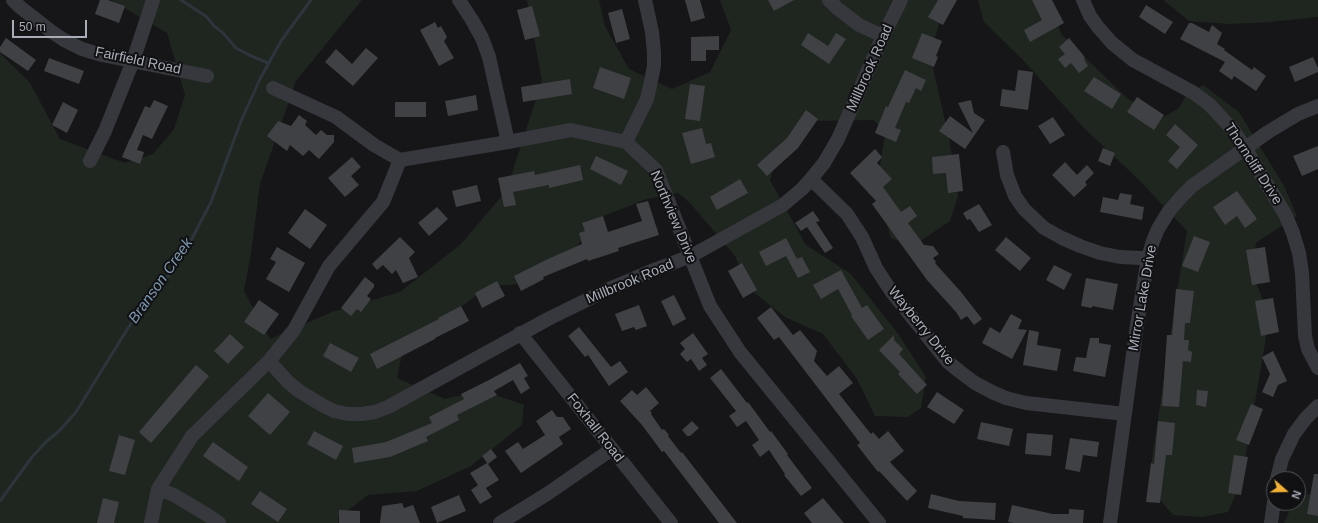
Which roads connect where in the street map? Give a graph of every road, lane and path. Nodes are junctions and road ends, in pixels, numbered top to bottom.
1 (12, 0) edge
2 (153, 0) edge
3 (459, 0) edge
4 (645, 0) edge
5 (829, 0) edge
6 (901, 0) edge
7 (1083, 0) edge
8 (883, 36) junction
9 (133, 61) junction
10 (206, 76) dead end
11 (273, 88) dead end
12 (1318, 106) edge
13 (508, 142) junction
14 (626, 142) junction
15 (1245, 148) junction
16 (1003, 152) dead end
17 (400, 160) junction
18 (90, 161) dead end
19 (811, 179) junction
20 (691, 256) junction
21 (1148, 258) junction
22 (520, 333) junction
23 (270, 361) junction
24 (1318, 368) edge
25 (1318, 406) edge
26 (1125, 414) junction
27 (612, 449) junction
28 (1279, 471) edge
29 (158, 489) junction
30 (1273, 511) edge
31 (151, 523) edge
32 (219, 523) edge
33 (500, 523) edge
34 (671, 523) edge
35 (879, 523) edge
36 (1110, 523) edge
37 (1271, 523) edge

1 - 9 street, Fairfield Road
2 - 9 street
3 - 13 street
4 - 14 street
5 - 8 street
6 - 8 street, Millbrook Road
7 - 15 street, Thorncliff Drive
8 - 19 street, Millbrook Road
9 - 10 street, Fairfield Road
9 - 18 street
11 - 17 street
12 - 15 street, Mirror Lake Drive
13 - 14 street
13 - 17 street
14 - 20 street, Northview Drive
15 - 21 street, Mirror Lake Drive
15 - 24 street, Thorncliff Drive
16 - 21 street
17 - 23 street
19 - 20 street, Millbrook Road
19 - 26 street, Wayberry Drive
20 - 22 street, Millbrook Road
20 - 35 street, Northview Drive
21 - 26 street, Mirror Lake Drive
22 - 23 street, Millbrook Road
22 - 27 street, Foxhall Road
23 - 29 street
25 - 28 street
26 - 36 street, Mirror Lake Drive
27 - 33 street
27 - 34 street, Foxhall Road
29 - 31 street
29 - 32 street
30 - 37 street

